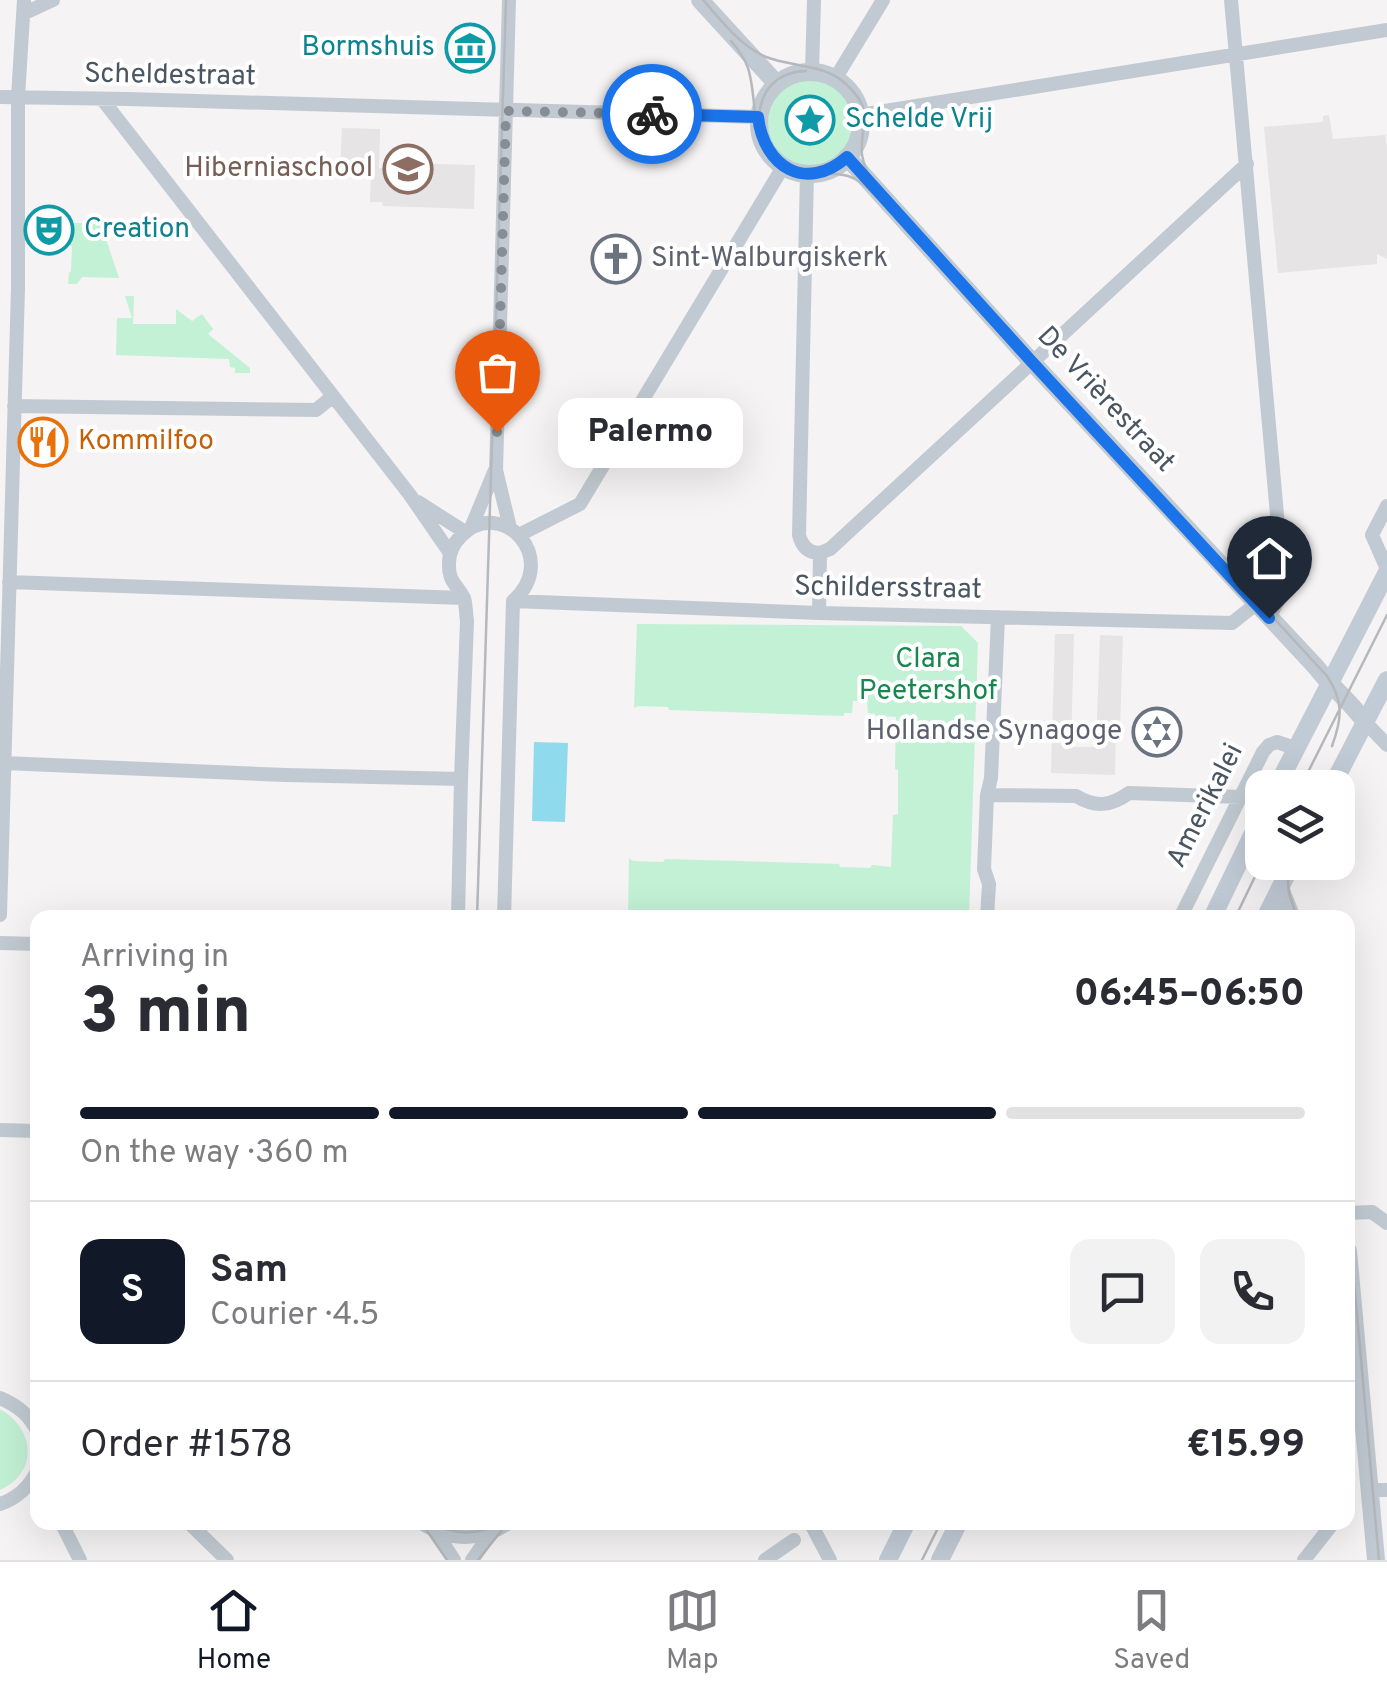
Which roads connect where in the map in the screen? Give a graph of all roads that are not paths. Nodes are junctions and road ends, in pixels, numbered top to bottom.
1 (53, 0) edge
2 (509, 0) edge
3 (700, 0) edge
4 (814, 0) edge
5 (883, 0) edge
6 (1231, 0) edge
7 (24, 7) edge
8 (1387, 30) edge
9 (1236, 54) junction
10 (812, 72) junction
11 (835, 79) junction
12 (778, 84) junction
13 (18, 97) junction
14 (0, 98) edge
15 (102, 99) junction
16 (506, 111) junction
17 (860, 115) junction
18 (758, 117) junction
19 (847, 157) junction
20 (1246, 164) junction
21 (783, 168) junction
22 (807, 174) junction
23 (1032, 362) junction
24 (332, 397) junction
25 (14, 406) junction
26 (496, 470) junction
27 (410, 495) junction
28 (1387, 506) edge
29 (468, 530) junction
30 (514, 532) junction
31 (450, 553) junction
32 (820, 553) junction
33 (1387, 571) edge
34 (9, 582) junction
35 (464, 598) junction
36 (513, 602) junction
37 (1262, 611) junction
38 (819, 613) junction
39 (998, 616) junction
40 (1387, 680) edge
41 (1329, 685) junction
42 (1365, 722) junction
43 (1387, 745) edge
44 (1296, 748) junction
45 (4, 763) junction
46 (1285, 770) edge
47 (1341, 770) edge
48 (461, 779) junction
49 (987, 795) junction
50 (1240, 797) junction
51 (1245, 850) edge
52 (1284, 880) edge
53 (1280, 888) junction
54 (458, 910) edge
55 (504, 910) edge
56 (987, 910) edge
57 (1184, 910) edge
58 (1216, 910) edge
59 (1269, 910) edge
60 (1289, 910) edge
61 (0, 914) edge
62 (0, 942) edge
63 (30, 944) edge
64 (0, 1130) edge
65 (30, 1131) edge
66 (1355, 1212) edge
67 (1387, 1223) edge
68 (1355, 1306) edge
69 (0, 1398) edge
70 (30, 1419) edge
71 (30, 1485) edge
72 (1378, 1490) edge
73 (0, 1504) edge
74 (65, 1530) edge
75 (196, 1530) edge
76 (433, 1530) edge
77 (496, 1530) edge
78 (814, 1530) edge
79 (903, 1530) edge
80 (955, 1530) edge
81 (1328, 1530) edge
82 (436, 1532) junction
83 (491, 1533) junction
84 (794, 1540) dead end
85 (80, 1560) edge
86 (227, 1560) edge
87 (454, 1560) edge
88 (472, 1560) edge
89 (765, 1560) edge
90 (830, 1560) edge
91 (888, 1560) edge
92 (940, 1560) edge
93 (1304, 1560) edge
94 (1376, 1560) edge

1 - 7 street
2 - 16 street
3 - 12 street
4 - 10 street
5 - 11 street
6 - 9 street
7 - 13 street
8 - 9 street
9 - 17 street
9 - 20 street
10 - 11 street
10 - 12 street
11 - 17 street
12 - 18 street
13 - 14 street, Scheldestraat
13 - 15 street, Scheldestraat
13 - 25 street
15 - 16 street, Scheldestraat
15 - 24 street
16 - 18 street, Scheldestraat
16 - 26 street
17 - 19 street
18 - 21 street
19 - 22 street
19 - 23 street, De Vrièrestraat
20 - 23 street
20 - 37 street
21 - 22 street
21 - 30 street
22 - 32 street
23 - 32 street
23 - 37 street, De Vrièrestraat
24 - 25 street
24 - 27 street
25 - 34 street
26 - 29 street
26 - 30 street
27 - 29 street
27 - 31 street
28 - 33 street, Amerikalei
29 - 30 street
29 - 31 street
30 - 36 street
31 - 35 street
32 - 38 street
33 - 41 main road, Amerikalei
34 - 35 street
34 - 45 street
35 - 48 street
36 - 38 street, Schildersstraat
36 - 55 street
37 - 39 street, Schildersstraat
37 - 41 street, De Vrièrestraat
38 - 39 street, Schildersstraat
39 - 49 street
40 - 42 main road
41 - 42 street, De Vrièrestraat
41 - 44 main road, Amerikalei
42 - 43 street
42 - 47 main road
44 - 46 main road, Amerikalei
44 - 50 street, Amerikalei
45 - 48 street
45 - 61 street
48 - 54 street
49 - 50 street
49 - 56 street
50 - 57 street, Amerikalei
51 - 58 main road, Amerikalei
52 - 53 main road
53 - 59 main road
53 - 60 street
62 - 63 street
64 - 65 street
66 - 67 street
68 - 72 street
69 - 70 street
71 - 73 street
72 - 94 street
74 - 85 street
75 - 86 street
76 - 82 street
77 - 83 street
78 - 90 street
79 - 91 main road
80 - 92 main road
81 - 93 street
82 - 83 street
82 - 87 street
83 - 88 street
84 - 89 street

